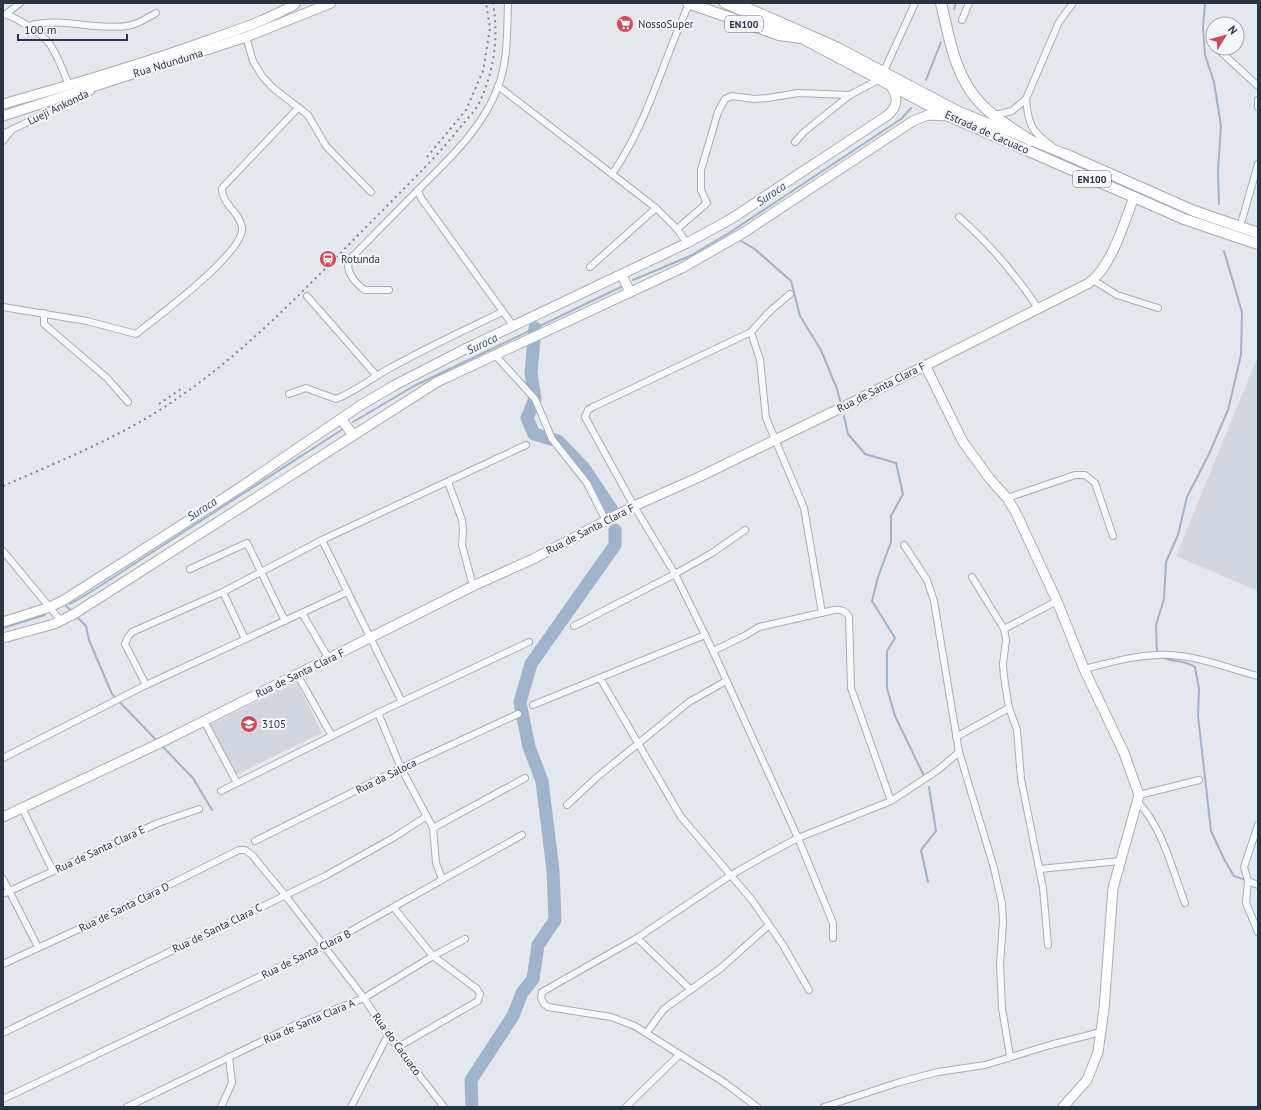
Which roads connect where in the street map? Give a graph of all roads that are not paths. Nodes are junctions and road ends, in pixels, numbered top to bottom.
1 (20, 3) edge
2 (331, 3) edge
3 (508, 3) edge
4 (688, 3) edge
5 (724, 3) edge
6 (737, 3) edge
7 (915, 3) edge
8 (941, 3) edge
9 (969, 3) edge
10 (1073, 3) edge
11 (294, 4) edge
12 (156, 13) dead end
13 (5, 14) edge
14 (962, 20) dead end
15 (28, 26) junction
16 (246, 37) junction
17 (802, 38) junction
18 (1225, 56) edge
19 (882, 75) junction
20 (114, 80) junction
21 (69, 85) junction
22 (890, 85) junction
23 (498, 86) junction
24 (1258, 86) edge
25 (913, 92) junction
26 (850, 95) junction
27 (926, 99) junction
28 (1026, 99) junction
29 (1258, 100) edge
30 (3, 104) edge
31 (1258, 107) edge
32 (298, 108) junction
33 (994, 115) junction
34 (3, 116) edge
35 (949, 116) junction
36 (12, 130) junction
37 (3, 134) edge
38 (1031, 141) junction
39 (3, 142) edge
40 (795, 142) dead end
41 (1065, 154) junction
42 (1258, 164) edge
43 (612, 174) junction
44 (418, 190) junction
45 (371, 192) dead end
46 (1134, 197) junction
47 (656, 208) junction
48 (959, 217) dead end
49 (1240, 227) junction
50 (677, 229) junction
51 (1258, 233) edge
52 (687, 243) junction
53 (1258, 244) edge
54 (590, 267) dead end
55 (622, 275) junction
56 (1093, 280) junction
57 (389, 290) dead end
58 (630, 292) junction
59 (790, 294) dead end
60 (307, 296) dead end
61 (3, 307) edge
62 (1038, 308) junction
63 (1158, 308) dead end
64 (502, 312) junction
65 (44, 313) junction
66 (514, 327) junction
67 (751, 332) junction
68 (495, 355) junction
69 (925, 365) junction
70 (376, 375) junction
71 (289, 394) dead end
72 (128, 402) dead end
73 (341, 419) junction
74 (353, 435) junction
75 (775, 439) junction
76 (526, 445) dead end
77 (448, 482) junction
78 (1007, 498) junction
79 (634, 506) junction
80 (606, 521) junction
81 (745, 530) dead end
82 (1113, 536) dead end
83 (322, 540) junction
84 (904, 544) dead end
85 (3, 551) edge
86 (190, 569) dead end
87 (261, 572) junction
88 (675, 574) junction
89 (972, 577) dead end
90 (473, 586) junction
91 (223, 592) junction
92 (347, 592) junction
93 (1057, 601) junction
94 (50, 607) junction
95 (302, 613) junction
96 (822, 613) junction
97 (61, 621) junction
98 (285, 621) junction
99 (3, 622) edge
100 (574, 626) dead end
101 (1004, 629) junction
102 (705, 635) junction
103 (3, 638) edge
104 (370, 638) junction
105 (245, 639) junction
106 (529, 642) dead end
107 (713, 651) junction
108 (329, 659) junction
109 (1084, 669) junction
110 (297, 674) junction
111 (1258, 676) edge
112 (600, 678) junction
113 (726, 681) junction
114 (146, 685) junction
115 (402, 702) junction
116 (533, 705) dead end
117 (1009, 708) junction
118 (378, 713) junction
119 (518, 714) dead end
120 (204, 721) junction
121 (332, 736) junction
122 (956, 737) junction
123 (637, 744) junction
124 (959, 752) junction
125 (3, 758) edge
126 (401, 768) junction
127 (525, 778) dead end
128 (1199, 780) dead end
129 (237, 783) junction
130 (221, 791) dead end
131 (1139, 799) junction
132 (891, 801) junction
133 (567, 805) dead end
134 (22, 808) junction
135 (199, 809) dead end
136 (427, 816) junction
137 (3, 817) edge
138 (1258, 826) edge
139 (433, 828) junction
140 (522, 835) dead end
141 (798, 838) junction
142 (256, 840) dead end
143 (245, 850) joint
144 (1120, 861) junction
145 (1040, 869) junction
146 (53, 871) junction
147 (731, 875) junction
148 (3, 879) edge
149 (442, 879) junction
150 (1248, 881) junction
151 (1258, 885) edge
152 (10, 891) junction
153 (3, 894) edge
154 (285, 895) junction
155 (1185, 903) dead end
156 (394, 908) junction
157 (769, 925) junction
158 (1258, 932) edge
159 (637, 938) junction
160 (833, 938) dead end
161 (465, 939) dead end
162 (1048, 944) dead end
163 (324, 946) junction
164 (38, 947) junction
165 (433, 956) junction
166 (3, 964) edge
167 (691, 990) junction
168 (809, 990) dead end
169 (364, 998) junction
170 (647, 1032) junction
171 (1101, 1032) junction
172 (3, 1033) edge
173 (388, 1035) junction
174 (398, 1047) junction
175 (679, 1055) junction
176 (1010, 1056) junction
177 (229, 1057) junction
178 (3, 1099) edge
179 (128, 1107) edge
180 (221, 1107) edge
181 (351, 1107) edge
182 (444, 1107) edge
183 (626, 1107) edge
184 (757, 1107) edge
185 (824, 1107) edge
186 (1062, 1107) edge

1 - 13 street
2 - 16 main road, Rua Ndunduma
3 - 23 street
4 - 17 main road, EN100
4 - 43 street
5 - 17 main road, Estrada de Cacuaco
6 - 19 main road, Estrada de Cacuaco
7 - 19 street
8 - 33 main road, Estrada de Cacuaco
9 - 14 street
10 - 28 street
11 - 21 main road, Rua Ndunduma
12 - 15 street
13 - 15 street
15 - 21 street
16 - 20 main road, Rua Ndunduma
16 - 32 street
17 - 19 main road, Estrada de Cacuaco / EN100
18 - 24 street
19 - 22 main road, Estrada de Cacuaco / EN100
19 - 25 main road, Estrada de Cacuaco
19 - 26 street
20 - 34 main road, Rua Ndunduma
20 - 36 street, Lueji Ankonda
21 - 30 main road, Rua Ndunduma
22 - 25 main road, Estrada de Cacuaco / EN100
22 - 52 main road
23 - 43 street
23 - 44 street
25 - 27 main road, Estrada de Cacuaco / EN100
26 - 40 street
26 - 50 street
27 - 35 main road, Estrada de Cacuaco / EN100
27 - 38 main road, Estrada de Cacuaco
28 - 33 street
28 - 41 street
29 - 31 street
32 - 45 street
32 - 65 street
33 - 38 main road, Estrada de Cacuaco
35 - 46 main road, Estrada de Cacuaco / EN100
35 - 58 main road
36 - 37 street, Lueji Ankonda
36 - 39 street
38 - 41 main road, Estrada de Cacuaco
41 - 49 main road, Estrada de Cacuaco / EN100
42 - 49 street
43 - 47 street
44 - 57 street
44 - 64 street
46 - 53 main road, Estrada de Cacuaco / EN100
46 - 56 main road, Rua de Santa Clara F
47 - 50 street
47 - 54 street
48 - 62 street
49 - 51 main road, Estrada de Cacuaco / EN100
50 - 52 street
52 - 55 main road
55 - 58 main road
55 - 66 main road
56 - 62 main road, Rua de Santa Clara F
56 - 63 street
58 - 68 main road
59 - 67 street
60 - 70 street
61 - 65 street
62 - 69 main road, Rua de Santa Clara F
64 - 66 street
64 - 70 street
65 - 72 street
66 - 73 main road
67 - 75 street
67 - 79 street
68 - 74 main road
68 - 80 street
69 - 75 main road, Rua de Santa Clara F
69 - 78 main road
70 - 71 street
73 - 74 main road
73 - 94 main road
74 - 97 main road
75 - 79 main road, Rua de Santa Clara F
75 - 96 street
76 - 77 street
77 - 83 street
77 - 90 street
78 - 82 street
78 - 93 main road
79 - 80 main road, Rua de Santa Clara F
79 - 88 street
80 - 90 main road, Rua de Santa Clara F
81 - 88 street
83 - 87 street
83 - 92 street
84 - 122 street
85 - 94 street
86 - 87 street
87 - 91 street
87 - 98 street
88 - 100 street
88 - 102 street
89 - 101 street
90 - 104 main road, Rua de Santa Clara F
91 - 105 street
91 - 114 street
92 - 95 street
92 - 104 street
93 - 101 street
93 - 109 main road
94 - 97 street
94 - 99 main road
95 - 98 street
95 - 108 street
96 - 107 street
96 - 132 street
97 - 103 main road
98 - 105 street
101 - 117 street
102 - 107 street
102 - 112 street
104 - 108 main road, Rua de Santa Clara F
104 - 115 street
105 - 114 street
106 - 115 street
107 - 113 street
108 - 110 main road, Rua de Santa Clara F
109 - 111 street
109 - 131 main road
110 - 120 main road, Rua de Santa Clara F
110 - 121 street
112 - 116 street
112 - 123 street
113 - 123 street
113 - 141 street
114 - 125 street
115 - 118 street
117 - 122 street
117 - 145 street
118 - 121 street
118 - 126 street
119 - 126 street, Rua da Saloca
120 - 129 street
120 - 134 main road, Rua de Santa Clara F
121 - 129 street
122 - 124 street
123 - 133 street
123 - 147 street
124 - 132 street
124 - 176 street
126 - 136 street
126 - 142 street, Rua da Saloca
127 - 139 street
128 - 131 street
129 - 130 street
131 - 144 main road
131 - 155 street
132 - 141 street
134 - 137 main road, Rua de Santa Clara F
134 - 146 street
135 - 146 street, Rua de Santa Clara E
136 - 139 street
136 - 154 street, Rua de Santa Clara C
138 - 150 street
139 - 149 street
140 - 149 street, Rua de Santa Clara B
141 - 147 street
141 - 160 street
143 - 154 street, Rua do Cacuaco
143 - 164 street, Rua de Santa Clara D
144 - 145 street
144 - 171 main road
145 - 162 street
146 - 152 street, Rua de Santa Clara E
147 - 157 street
147 - 159 street
148 - 152 street
149 - 156 street, Rua de Santa Clara B
150 - 151 street
150 - 158 street
152 - 153 street, Rua de Santa Clara E
152 - 164 street
154 - 163 street, Rua do Cacuaco
154 - 172 street, Rua de Santa Clara C
156 - 163 street, Rua de Santa Clara B
156 - 165 street
157 - 167 street
157 - 168 street
159 - 167 street
159 - 170 street
161 - 165 street, Rua de Santa Clara A
163 - 169 street, Rua do Cacuaco
163 - 178 street, Rua de Santa Clara B
164 - 166 street, Rua de Santa Clara D
165 - 169 street, Rua de Santa Clara A
165 - 174 street
167 - 170 street
169 - 173 street, Rua do Cacuaco
169 - 177 street, Rua de Santa Clara A
170 - 175 street
171 - 176 street
171 - 186 main road
173 - 174 street, Rua do Cacuaco
173 - 181 street
174 - 182 street, Rua do Cacuaco
175 - 183 street
175 - 184 street
176 - 185 street
177 - 179 street, Rua de Santa Clara A
177 - 180 street

